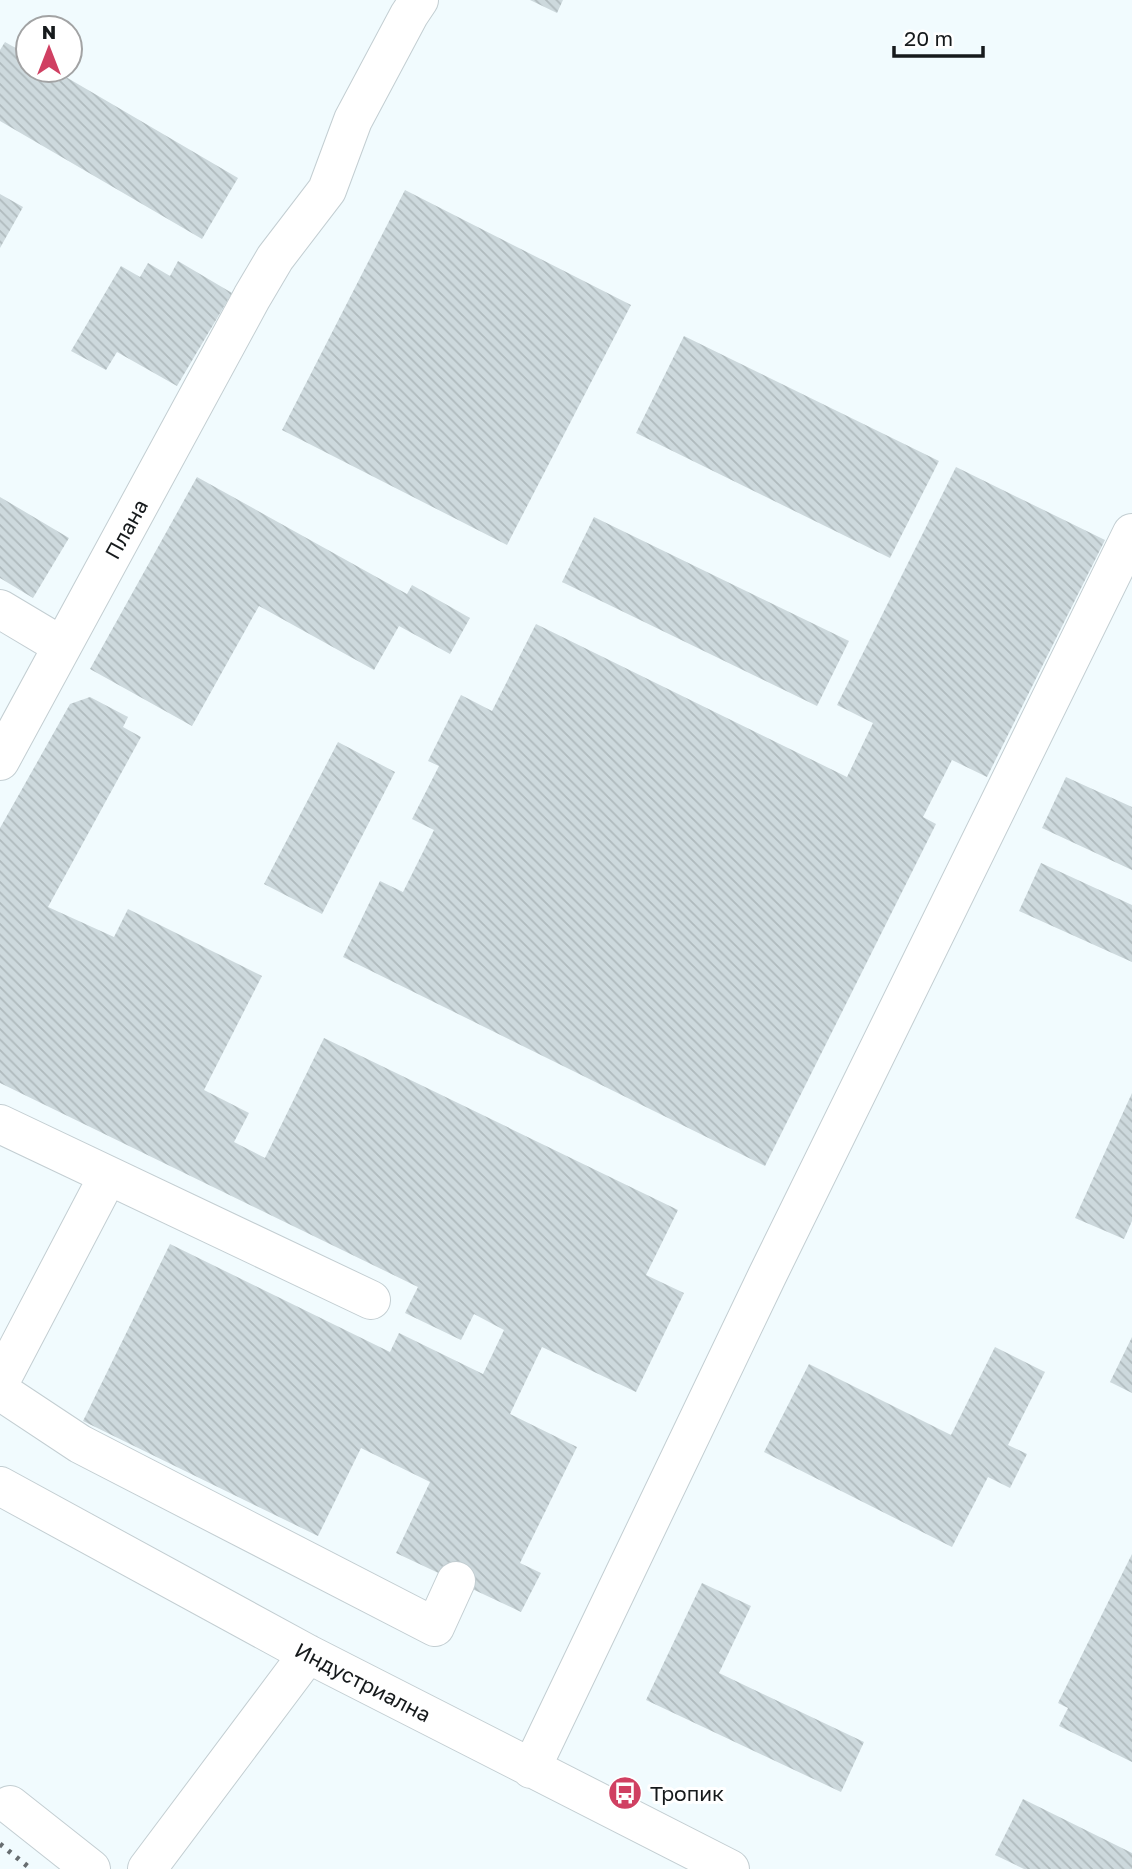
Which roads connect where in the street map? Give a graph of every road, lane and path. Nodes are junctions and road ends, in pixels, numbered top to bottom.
1 (419, 0) edge
2 (1132, 533) edge
3 (0, 610) edge
4 (62, 646) junction
5 (0, 761) edge
6 (0, 1124) edge
7 (108, 1175) junction
8 (371, 1300) dead end
9 (0, 1382) edge
10 (0, 1391) edge
11 (0, 1486) edge
12 (456, 1581) dead end
13 (308, 1654) junction
14 (531, 1769) junction
15 (10, 1805) dead end
16 (91, 1869) edge
17 (147, 1869) edge
18 (730, 1869) edge

1 - 4 street, Плана
2 - 14 street
3 - 4 street
4 - 5 street, Плана
6 - 7 street
7 - 8 street
7 - 9 street
10 - 12 street
11 - 13 street, Индустриална
13 - 14 street, Индустриална
13 - 17 street
14 - 18 street, Индустриална
15 - 16 street

